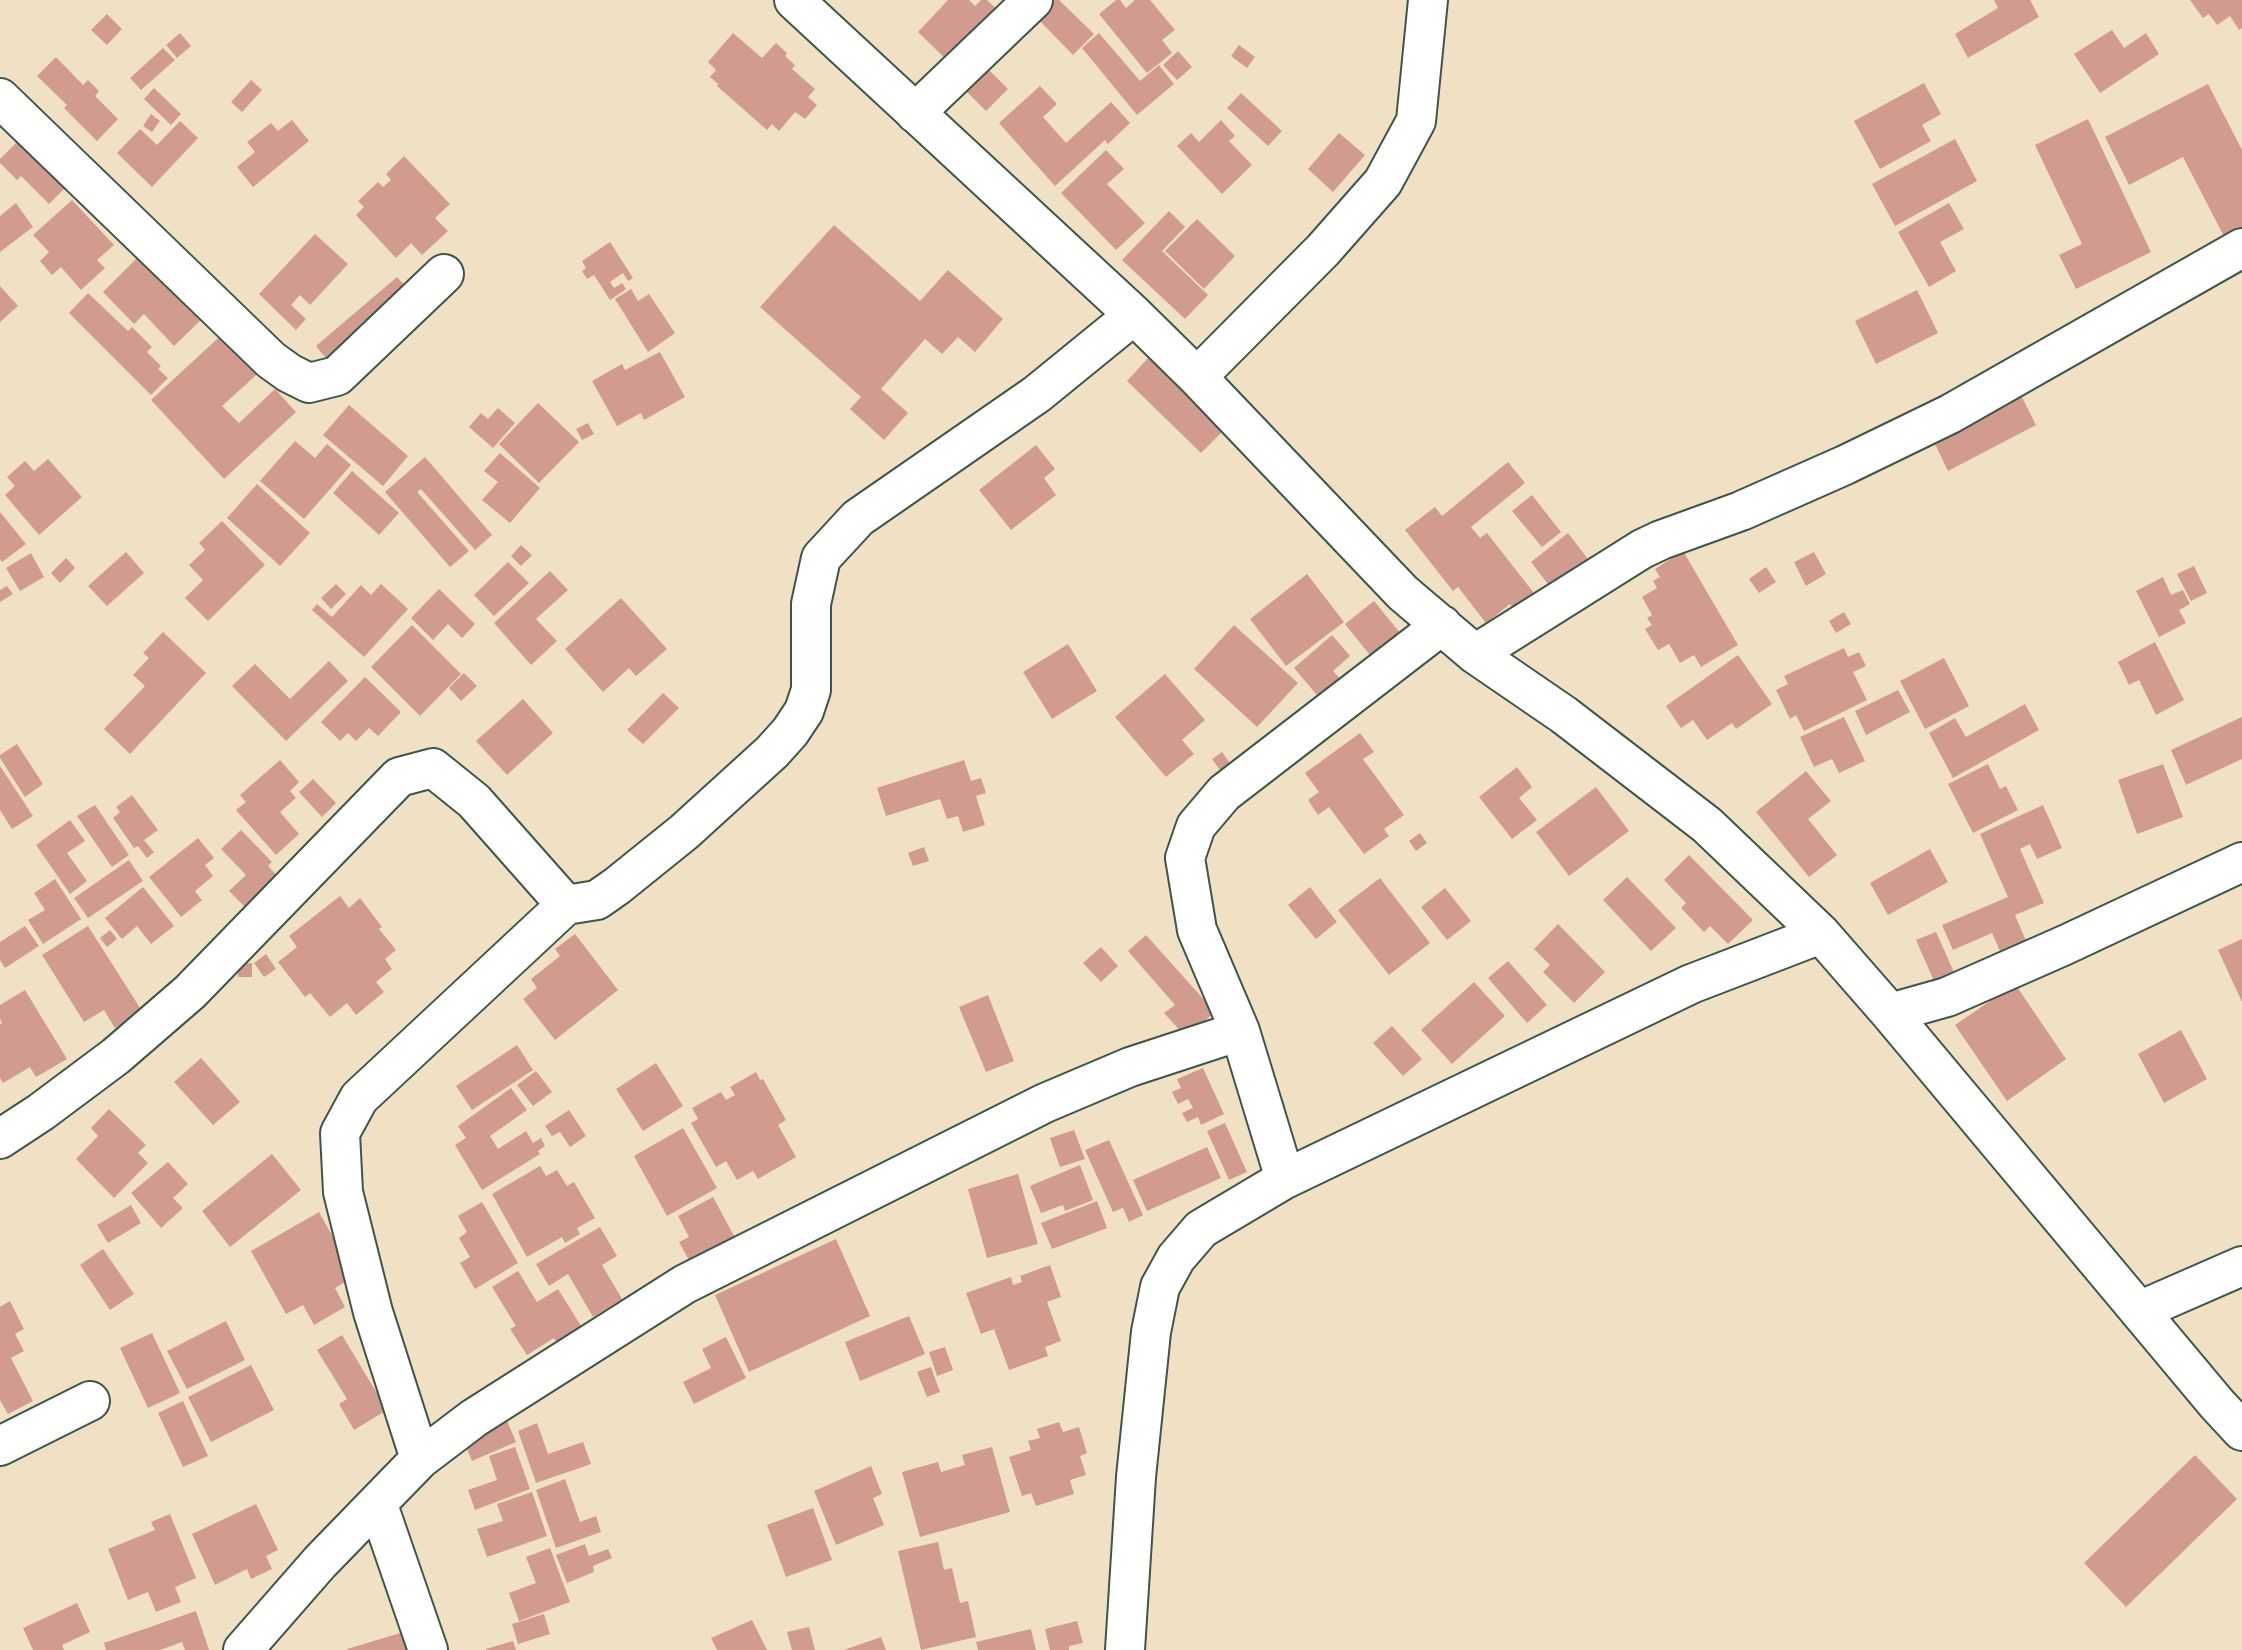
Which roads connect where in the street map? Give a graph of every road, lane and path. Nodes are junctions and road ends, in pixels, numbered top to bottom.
1 (794, 0) edge
2 (1033, 0) edge
3 (1428, 0) edge
4 (0, 98) edge
5 (915, 113) junction
6 (2242, 248) edge
7 (444, 274) dead end
8 (1134, 315) junction
9 (1197, 377) junction
10 (1442, 625) junction
11 (1475, 654) junction
12 (2242, 862) edge
13 (566, 905) junction
14 (1821, 934) junction
15 (1890, 1013) junction
16 (1240, 1031) junction
17 (0, 1139) edge
18 (1285, 1179) junction
19 (2242, 1266) edge
20 (2139, 1311) junction
21 (90, 1401) dead end
22 (2242, 1431) edge
23 (0, 1446) edge
24 (420, 1459) junction
25 (377, 1505) junction
26 (243, 1650) edge
27 (428, 1650) edge
28 (1125, 1650) edge

1 - 5 street
2 - 5 street
3 - 9 street
4 - 7 street
5 - 8 street
6 - 11 street
8 - 9 street
8 - 13 street
9 - 10 street
10 - 11 street
10 - 16 street
11 - 14 street
12 - 15 street
13 - 17 street
13 - 24 street
14 - 15 street
14 - 18 street
15 - 20 street
16 - 18 street
16 - 24 street
18 - 28 street
19 - 20 street
20 - 22 street
21 - 23 street
24 - 25 street
25 - 26 street
25 - 27 street

